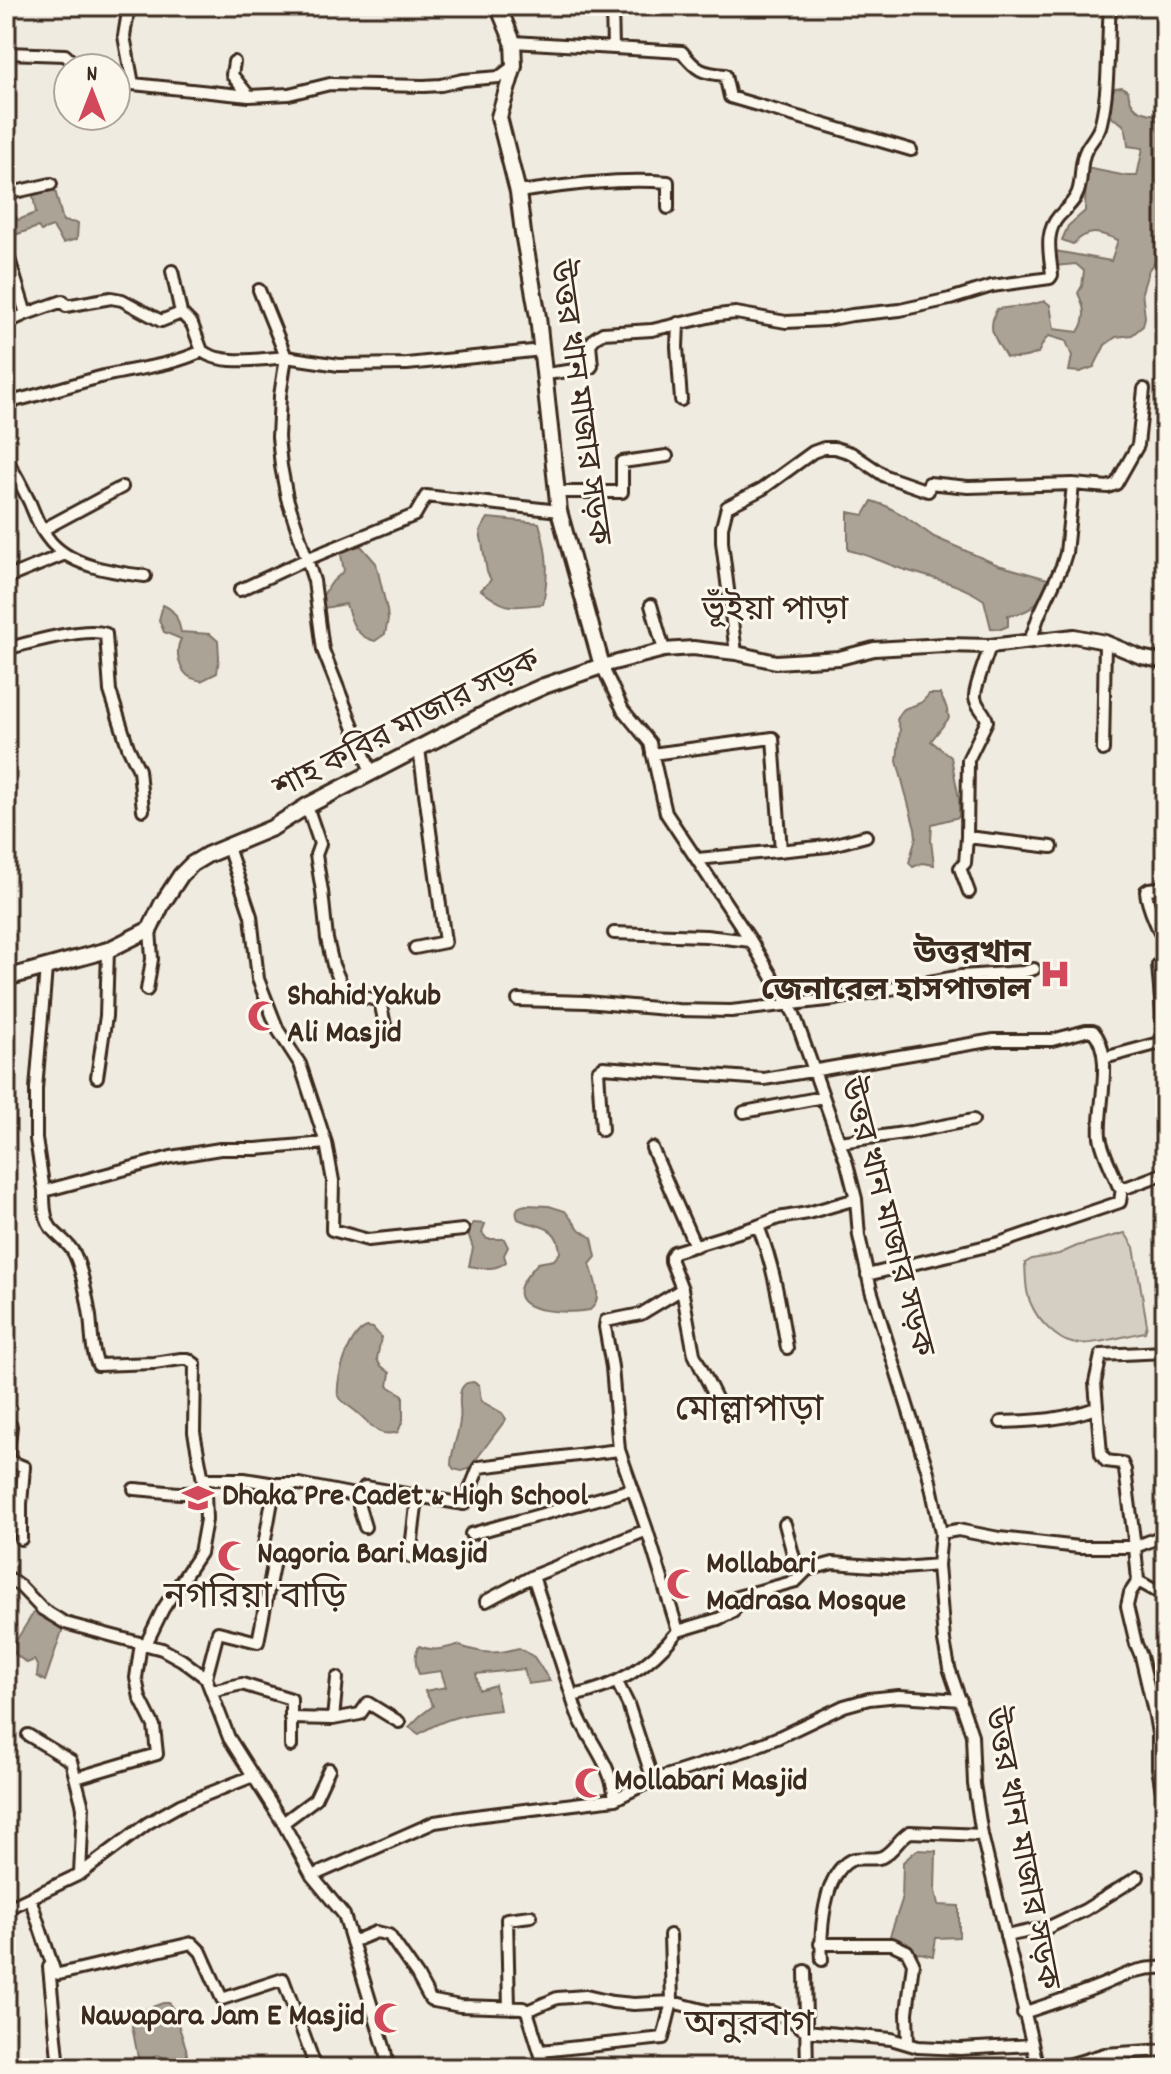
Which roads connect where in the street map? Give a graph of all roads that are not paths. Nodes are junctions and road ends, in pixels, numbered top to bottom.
1 (129, 6) edge
2 (498, 6) edge
3 (612, 6) edge
4 (1110, 6) edge
5 (513, 42) junction
6 (613, 48) junction
7 (6, 53) edge
8 (52, 55) edge
9 (234, 62) dead end
10 (514, 66) junction
11 (133, 84) joint
12 (249, 96) junction
13 (911, 150) dead end
14 (51, 184) dead end
15 (518, 192) junction
16 (6, 194) edge
17 (668, 208) dead end
18 (6, 249) edge
19 (172, 271) dead end
20 (259, 290) dead end
21 (181, 313) junction
22 (26, 314) junction
23 (6, 323) edge
24 (678, 323) junction
25 (542, 350) junction
26 (202, 351) junction
27 (286, 357) junction
28 (546, 374) junction
29 (1144, 389) dead end
30 (681, 400) dead end
31 (6, 403) edge
32 (667, 456) dead end
33 (6, 458) edge
34 (1073, 484) junction
35 (122, 487) dead end
36 (557, 492) junction
37 (559, 511) junction
38 (42, 530) junction
39 (65, 554) junction
40 (307, 559) junction
41 (145, 576) dead end
42 (6, 578) edge
43 (240, 590) dead end
44 (651, 605) dead end
45 (1030, 641) junction
46 (1105, 642) junction
47 (990, 646) junction
48 (6, 649) edge
49 (664, 650) junction
50 (736, 653) junction
51 (1165, 662) edge
52 (602, 666) junction
53 (419, 749) junction
54 (1103, 750) dead end
55 (652, 754) junction
56 (371, 772) junction
57 (307, 806) junction
58 (143, 810) dead end
59 (866, 836) dead end
60 (967, 837) junction
61 (228, 847) junction
62 (1052, 847) dead end
63 (781, 851) junction
64 (698, 859) junction
65 (1165, 887) edge
66 (969, 892) dead end
67 (150, 929) junction
68 (1162, 931) edge
69 (614, 933) dead end
70 (751, 941) junction
71 (415, 948) dead end
72 (1165, 949) edge
73 (108, 950) junction
74 (46, 968) junction
75 (1034, 969) dead end
76 (6, 978) edge
77 (147, 990) dead end
78 (518, 1000) dead end
79 (789, 1005) junction
80 (386, 1030) dead end
81 (1104, 1058) junction
82 (814, 1071) junction
83 (97, 1077) dead end
84 (823, 1097) junction
85 (744, 1112) dead end
86 (973, 1120) dead end
87 (602, 1130) dead end
88 (840, 1142) junction
89 (326, 1143) junction
90 (652, 1148) dead end
91 (1165, 1173) edge
92 (1122, 1188) junction
93 (44, 1191) junction
94 (856, 1199) junction
95 (758, 1226) junction
96 (463, 1230) dead end
97 (695, 1246) junction
98 (867, 1275) junction
99 (682, 1289) junction
100 (787, 1348) dead end
101 (1165, 1352) edge
102 (716, 1398) dead end
103 (1096, 1408) junction
104 (1001, 1422) dead end
105 (11, 1426) dead end
106 (619, 1450) junction
107 (275, 1484) junction
108 (204, 1485) junction
109 (134, 1489) dead end
110 (633, 1489) junction
111 (360, 1496) junction
112 (417, 1497) junction
113 (785, 1524) dead end
114 (365, 1527) dead end
115 (647, 1530) junction
116 (941, 1533) junction
117 (471, 1534) dead end
118 (1165, 1535) edge
119 (21, 1539) dead end
120 (1135, 1547) junction
121 (410, 1557) dead end
122 (938, 1565) junction
123 (6, 1576) edge
124 (533, 1576) junction
125 (799, 1577) junction
126 (1138, 1581) junction
127 (1165, 1596) edge
128 (486, 1601) dead end
129 (678, 1631) junction
130 (144, 1644) junction
131 (206, 1678) junction
132 (337, 1678) dead end
133 (617, 1682) junction
134 (211, 1691) junction
135 (572, 1696) junction
136 (961, 1700) junction
137 (290, 1718) junction
138 (333, 1719) junction
139 (399, 1722) dead end
140 (28, 1735) dead end
141 (291, 1746) dead end
142 (329, 1769) dead end
143 (253, 1776) junction
144 (76, 1778) junction
145 (653, 1780) junction
146 (615, 1799) junction
147 (1165, 1810) edge
148 (283, 1823) junction
149 (982, 1835) junction
150 (80, 1874) junction
151 (312, 1876) junction
152 (1138, 1877) dead end
153 (30, 1898) junction
154 (6, 1909) edge
155 (531, 1916) dead end
156 (670, 1935) dead end
157 (1006, 1936) junction
158 (352, 1942) junction
159 (820, 1944) junction
160 (49, 1957) junction
161 (822, 1960) dead end
162 (1165, 1968) edge
163 (805, 1971) dead end
164 (672, 2002) junction
165 (509, 2008) junction
166 (527, 2011) junction
167 (1023, 2013) junction
168 (806, 2031) junction
169 (908, 2043) junction
170 (1032, 2045) junction
171 (1165, 2050) edge
172 (541, 2051) junction
173 (59, 2068) edge
174 (316, 2068) edge
175 (388, 2068) edge
176 (545, 2068) edge
177 (807, 2068) edge
178 (1038, 2068) edge
179 (1058, 2068) edge

1 - 11 street
2 - 5 main road, উত্তর খান মাজার সড়ক
3 - 6 street
4 - 24 street
5 - 6 street
5 - 10 main road, উত্তর খান মাজার সড়ক
6 - 13 street
7 - 8 street
9 - 12 street
10 - 12 street
10 - 15 main road, উত্তর খান মাজার সড়ক
11 - 12 street
14 - 16 street
15 - 17 street
15 - 25 main road, উত্তর খান মাজার সড়ক
18 - 22 street
19 - 21 street
20 - 27 street
21 - 22 street
21 - 26 street
22 - 23 street
24 - 28 street
24 - 30 street
25 - 27 street
25 - 28 main road, উত্তর খান মাজার সড়ক
26 - 27 street
26 - 31 street
27 - 40 street
28 - 36 main road, উত্তর খান মাজার সড়ক
29 - 34 street
32 - 36 street
33 - 38 street
34 - 45 street
34 - 50 street
35 - 38 street
36 - 37 main road, উত্তর খান মাজার সড়ক
37 - 40 street
37 - 52 main road, উত্তর খান মাজার সড়ক
38 - 39 street
39 - 41 street
39 - 42 street
40 - 43 street
40 - 56 street
44 - 49 street
45 - 46 street, শাহ কবির মাজার সড়ক
45 - 47 street, শাহ কবির মাজার সড়ক
46 - 51 street, শাহ কবির মাজার সড়ক
46 - 54 street
47 - 50 street, শাহ কবির মাজার সড়ক
47 - 60 street
48 - 58 street
49 - 50 street, শাহ কবির মাজার সড়ক
49 - 52 street, শাহ কবির মাজার সড়ক
52 - 53 main road, শাহ কবির মাজার সড়ক
52 - 55 street, উত্তর খান মাজার সড়ক
53 - 56 main road, শাহ কবির মাজার সড়ক
53 - 71 street
55 - 63 street
55 - 64 street, উত্তর খান মাজার সড়ক
56 - 57 main road, শাহ কবির মাজার সড়ক
57 - 61 main road, শাহ কবির মাজার সড়ক
57 - 80 street
59 - 63 street
60 - 62 street
60 - 66 street
61 - 67 main road, শাহ কবির মাজার সড়ক
61 - 89 street
63 - 64 street
64 - 70 street, উত্তর খান মাজার সড়ক
65 - 68 street
67 - 73 main road
67 - 77 street
68 - 72 street
69 - 70 street
70 - 79 street, উত্তর খান মাজার সড়ক
72 - 81 street
73 - 74 main road
73 - 83 street
74 - 76 main road
74 - 93 street
75 - 79 street
78 - 79 street
79 - 82 street, উত্তর খান মাজার সড়ক
81 - 82 street
81 - 92 street
82 - 84 street, উত্তর খান মাজার সড়ক
82 - 87 street
84 - 85 street
84 - 88 street, উত্তর খান মাজার সড়ক
86 - 88 street
88 - 94 street, উত্তর খান মাজার সড়ক
89 - 93 street
89 - 96 street
90 - 97 street
91 - 92 street
92 - 98 street
93 - 108 street
94 - 95 street
94 - 98 street, উত্তর খান মাজার সড়ক
95 - 97 street
95 - 100 street
97 - 99 street
98 - 116 street, উত্তর খান মাজার সড়ক
99 - 102 street
99 - 106 street
101 - 103 street
103 - 104 street
103 - 120 street
105 - 119 street
106 - 110 street
106 - 112 street
107 - 108 street
107 - 111 street
107 - 131 street
108 - 109 street
108 - 130 street
110 - 115 street
110 - 117 street
111 - 112 street
111 - 114 street
112 - 121 street
113 - 125 street
115 - 124 street
115 - 129 street
116 - 120 street
116 - 122 street, উত্তর খান মাজার সড়ক
118 - 120 street
120 - 126 street
122 - 125 street
122 - 136 street, উত্তর খান মাজার সড়ক
123 - 130 street
124 - 128 street
124 - 135 street
125 - 129 street
126 - 127 street
126 - 147 street
129 - 133 street
130 - 131 street
130 - 144 street
131 - 134 street
132 - 138 street
133 - 135 street
133 - 145 street
134 - 137 street
134 - 143 street
135 - 146 street
136 - 145 street
136 - 149 street, উত্তর খান মাজার সড়ক
137 - 138 street
137 - 141 street
138 - 139 street
140 - 144 street
142 - 148 street
143 - 148 street
143 - 150 street
144 - 150 street
145 - 146 street
146 - 151 street
148 - 151 street
149 - 157 street, উত্তর খান মাজার সড়ক
149 - 159 street
150 - 153 street
151 - 158 street
152 - 157 street
153 - 154 street
153 - 160 street
155 - 165 street
156 - 164 street
157 - 167 street, উত্তর খান মাজার সড়ক
158 - 165 street
158 - 175 street
159 - 161 street
159 - 169 street
160 - 173 street
160 - 174 street
162 - 167 street
163 - 168 street
164 - 166 street
164 - 168 street
164 - 172 street
165 - 166 street
166 - 172 street
167 - 170 street, উত্তর খান মাজার সড়ক
168 - 169 street
168 - 177 street
169 - 170 street
170 - 178 street, উত্তর খান মাজার সড়ক
171 - 179 street
172 - 176 street

